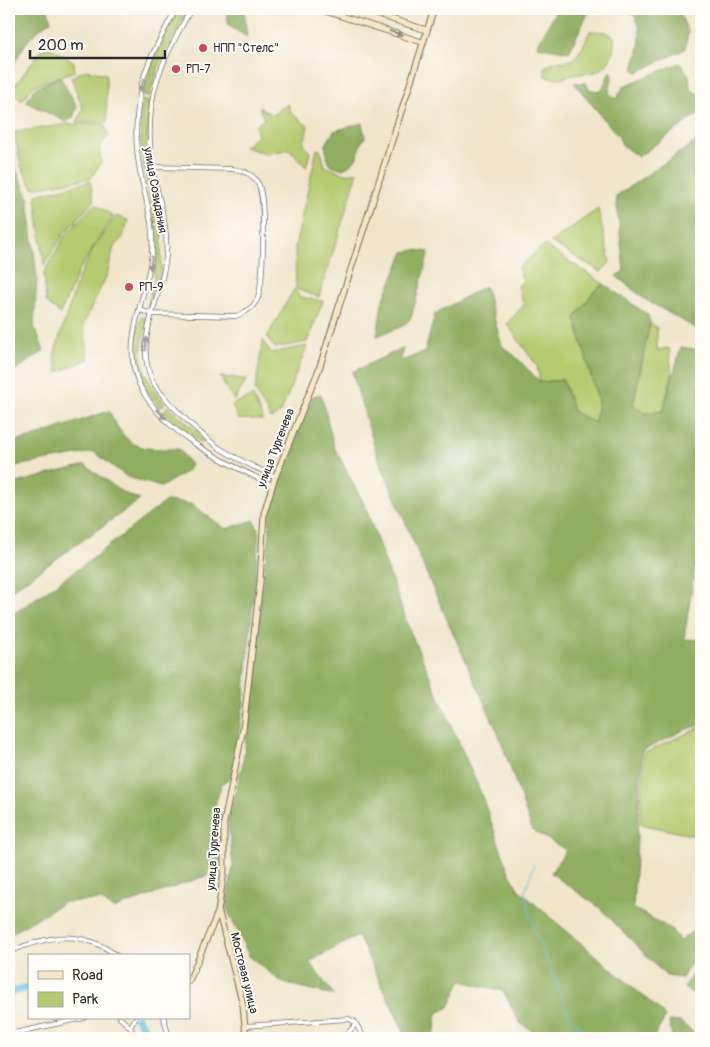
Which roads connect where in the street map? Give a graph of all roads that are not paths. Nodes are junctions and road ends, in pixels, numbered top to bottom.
1 (176, 9) edge
2 (191, 9) edge
3 (319, 9) edge
4 (360, 9) edge
5 (434, 9) edge
6 (374, 13) junction
7 (370, 26) junction
8 (426, 30) junction
9 (422, 42) junction
10 (152, 167) junction
11 (140, 310) junction
12 (153, 314) junction
13 (207, 437) junction
14 (200, 448) junction
15 (275, 477) junction
16 (272, 485) junction
17 (218, 912) junction
18 (9, 952) edge
19 (114, 954) edge
20 (190, 979) edge
21 (75, 1020) edge
22 (123, 1020) edge
23 (135, 1020) edge
24 (164, 1020) edge
25 (356, 1025) junction
26 (131, 1026) junction
27 (246, 1026) junction
28 (9, 1034) edge
29 (135, 1038) edge
30 (169, 1038) edge
31 (246, 1038) edge
32 (339, 1038) edge
33 (364, 1038) edge

1 -> 11 street, улица Созидания
2 - 10 street, улица Созидания
3 - 7 street
4 - 6 street
5 - 8 street, улица Тургенева
6 - 7 street
6 - 8 street
7 -> 9 street
8 - 9 street, улица Тургенева
9 - 15 street, улица Тургенева
10 - 12 street, улица Созидания
10 - 12 street
11 - 12 street
11 -> 14 street, улица Созидания
13 -> 12 street, улица Созидания
13 - 14 street
13 - 15 street, улица Созидания
14 - 16 street, улица Созидания
15 - 16 street, улица Тургенева
16 - 17 street, улица Тургенева
17 - 20 street
17 - 27 street, Мостовая улица
18 - 19 street
21 - 28 street
22 - 26 street
23 - 26 street
24 - 30 street
25 - 27 street
25 - 32 street
25 - 33 street
26 - 29 street
27 - 31 street, Мостовая улица

